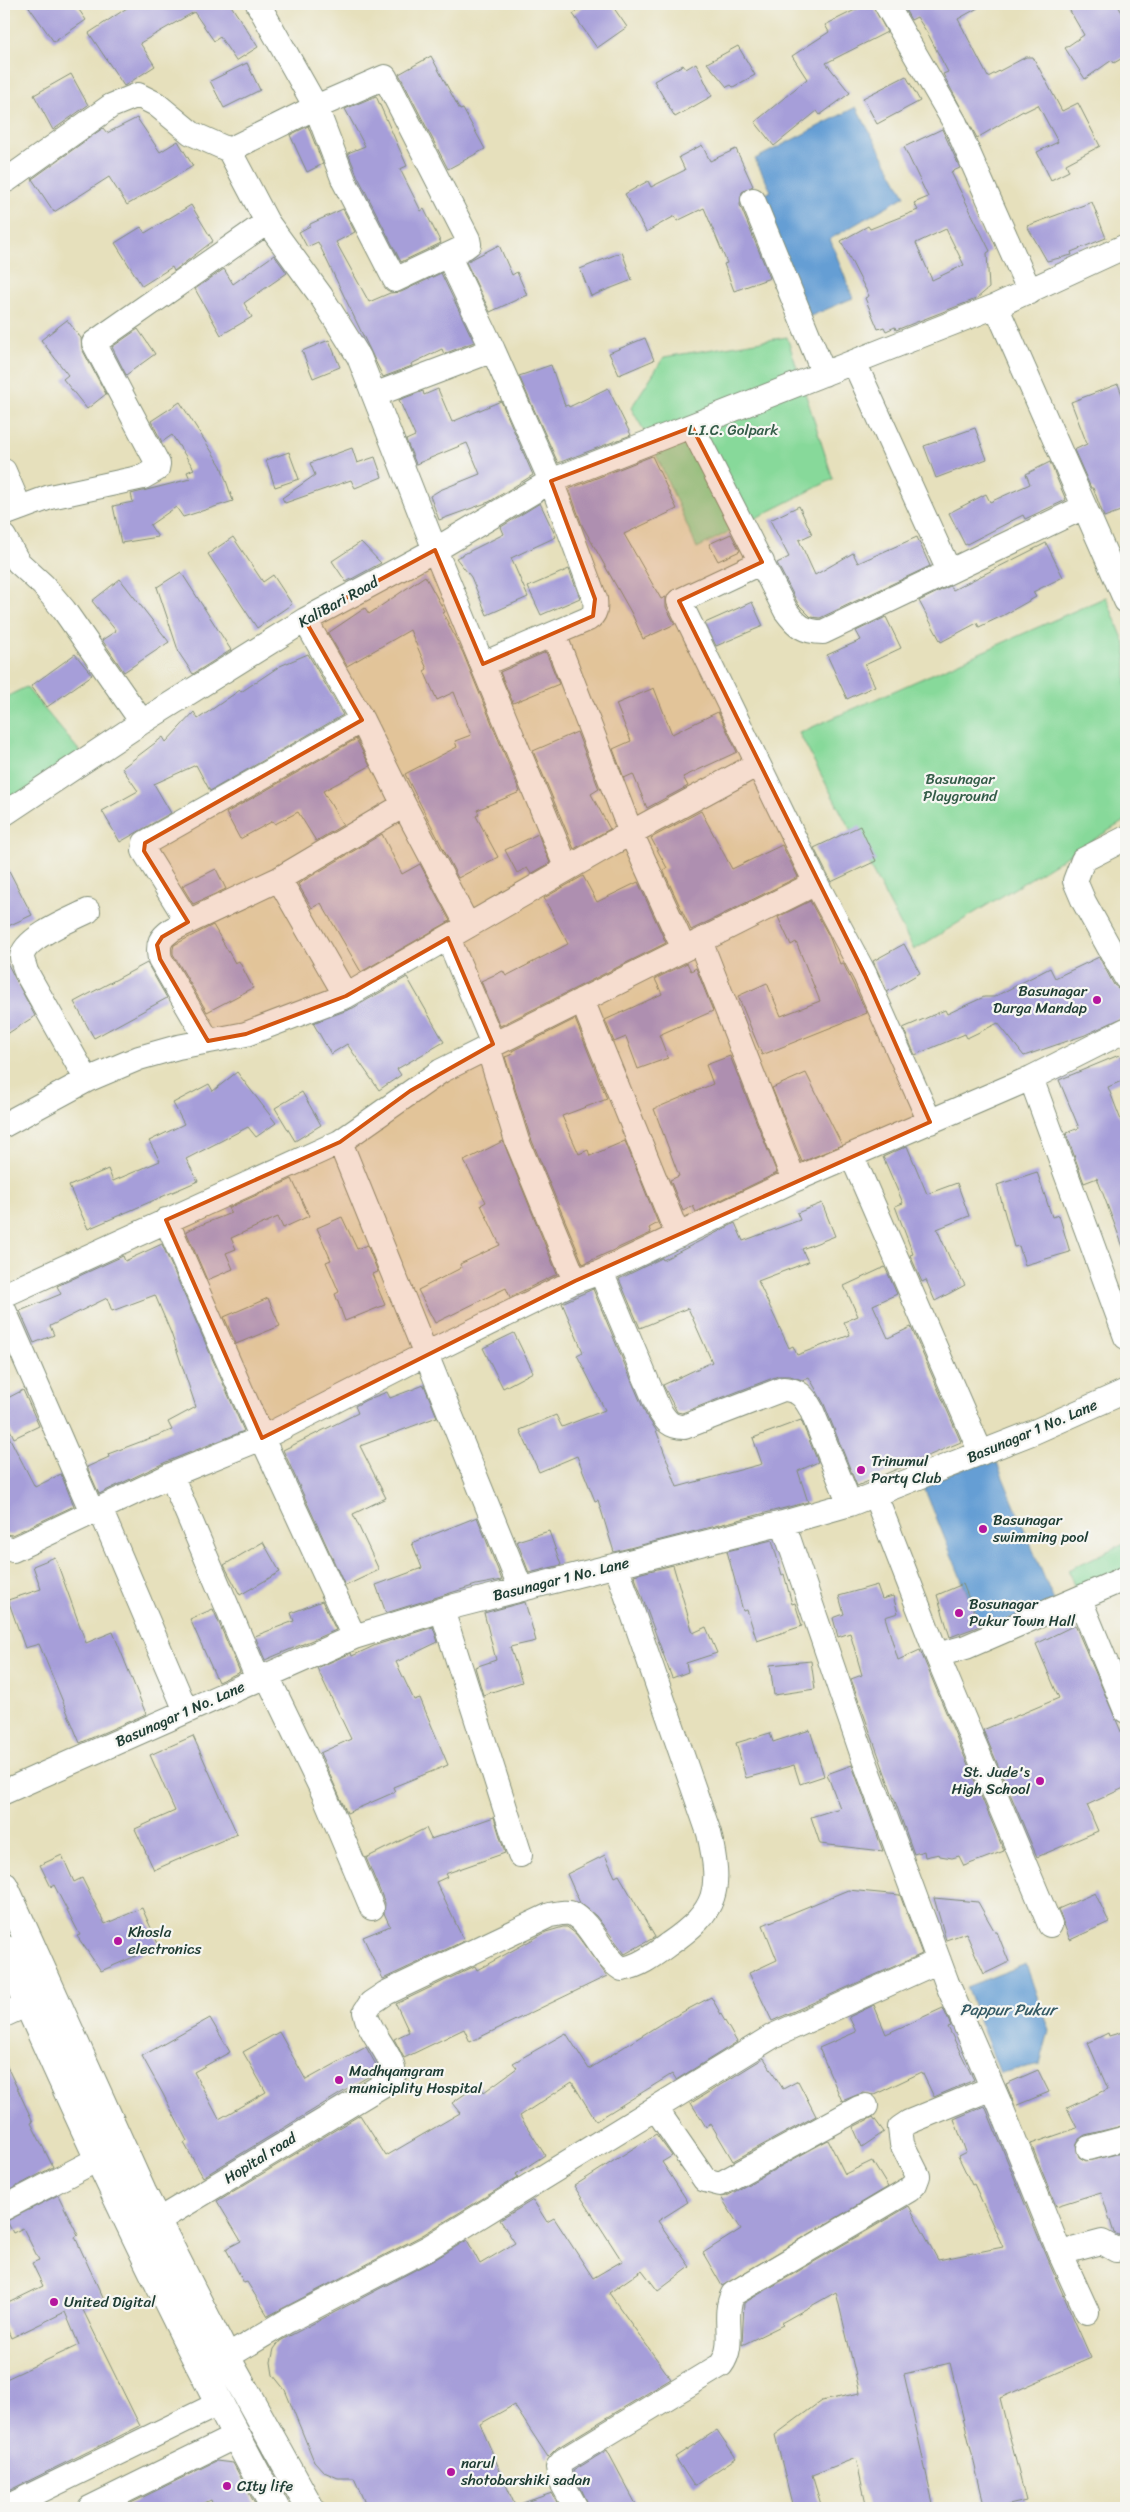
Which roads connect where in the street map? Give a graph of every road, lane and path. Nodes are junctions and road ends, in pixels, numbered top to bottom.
1 (258, 4) edge
2 (886, 4) edge
3 (316, 107) junction
4 (229, 150) junction
5 (7, 180) dead end
6 (753, 200) dead end
7 (267, 222) junction
8 (1126, 246) edge
9 (448, 255) junction
10 (1030, 292) junction
11 (996, 306) junction
12 (494, 350) junction
13 (854, 362) junction
14 (824, 374) junction
15 (374, 395) junction
16 (692, 427) junction
17 (4, 471) edge
18 (552, 481) junction
19 (1084, 507) junction
20 (12, 510) edge
21 (4, 536) edge
22 (435, 550) junction
23 (762, 562) junction
24 (949, 571) junction
25 (1126, 601) edge
26 (304, 620) junction
27 (554, 634) junction
28 (482, 664) junction
29 (362, 720) junction
30 (142, 722) junction
31 (758, 764) junction
32 (404, 805) junction
33 (4, 814) edge
34 (631, 833) junction
35 (1126, 838) edge
36 (567, 869) junction
37 (279, 879) junction
38 (816, 883) junction
39 (88, 911) dead end
40 (188, 922) junction
41 (468, 926) junction
42 (448, 938) junction
43 (692, 945) junction
44 (1126, 978) edge
45 (346, 996) junction
46 (582, 1000) junction
47 (1126, 1030) edge
48 (208, 1041) junction
49 (490, 1045) junction
50 (1031, 1078) junction
51 (87, 1080) junction
52 (930, 1122) junction
53 (4, 1125) edge
54 (340, 1142) junction
55 (852, 1156) junction
56 (794, 1180) junction
57 (166, 1220) junction
58 (678, 1236) junction
59 (601, 1272) junction
60 (575, 1282) junction
61 (4, 1295) edge
62 (4, 1310) edge
63 (1126, 1337) edge
64 (426, 1354) junction
65 (1126, 1391) edge
66 (262, 1438) junction
67 (981, 1453) junction
68 (171, 1475) junction
69 (875, 1495) junction
70 (850, 1504) junction
71 (96, 1510) junction
72 (783, 1524) junction
73 (4, 1547) edge
74 (616, 1565) junction
75 (1126, 1578) edge
76 (521, 1589) junction
77 (1080, 1600) junction
78 (442, 1610) junction
79 (354, 1637) junction
80 (937, 1656) junction
81 (262, 1678) junction
82 (186, 1711) junction
83 (1126, 1711) edge
84 (4, 1792) edge
85 (520, 1855) dead end
86 (4, 1886) edge
87 (372, 1908) dead end
88 (1050, 1925) dead end
89 (4, 1949) edge
90 (938, 1961) junction
91 (16, 2010) edge
92 (992, 2088) junction
93 (866, 2106) dead end
94 (656, 2109) junction
95 (1126, 2138) edge
96 (1089, 2148) dead end
97 (100, 2158) junction
98 (4, 2208) edge
99 (146, 2228) junction
100 (1126, 2247) edge
101 (1060, 2254) junction
102 (1088, 2312) dead end
103 (226, 2357) junction
104 (202, 2372) junction
105 (220, 2404) junction
106 (236, 2436) junction
107 (5, 2508) edge
108 (90, 2508) edge
109 (276, 2508) edge
110 (310, 2508) edge
111 (576, 2508) edge

1 - 3 street
2 - 10 street
3 - 4 street
3 - 9 street
3 - 9 street
4 - 5 street
4 - 7 street
6 - 14 street
7 - 15 street
7 - 20 street
8 - 10 street, KaliBari Road
9 - 12 street
10 - 11 street, KaliBari Road
11 - 13 street, KaliBari Road
11 - 19 street
12 - 15 street
12 - 18 street
13 - 14 street, KaliBari Road
13 - 24 street
14 - 16 street, KaliBari Road
15 - 22 street
16 - 18 street, KaliBari Road
16 - 23 street
17 - 20 street
18 - 22 street, KaliBari Road
18 - 27 street
19 - 24 street
19 - 25 street
21 - 30 street
22 - 26 street, KaliBari Road
22 - 28 street
23 - 24 street
23 - 31 street
26 - 29 street
26 - 30 street, KaliBari Road
27 - 28 street
27 - 34 street
28 - 36 street
29 - 32 street
29 - 40 street
30 - 33 street, KaliBari Road
31 - 34 street
31 - 38 street
32 - 37 street
32 - 41 street
34 - 36 street
34 - 43 street
35 - 44 street
36 - 41 street
37 - 40 street
37 - 45 street
38 - 43 street
38 - 52 street
39 - 51 street
40 - 48 street
41 - 42 street
42 - 45 street
42 - 49 street
43 - 46 street
43 - 56 street
45 - 48 street
46 - 49 street
46 - 58 street
47 - 50 street
48 - 51 street
49 - 54 street
49 - 60 street
50 - 52 street
50 - 63 street
51 - 53 street
52 - 55 street
54 - 57 street
54 - 64 street
55 - 56 street
55 - 67 street
56 - 58 street
57 - 61 street
57 - 66 street
58 - 59 street
59 - 60 street
59 - 70 street
60 - 64 street
62 - 71 street
64 - 66 street
64 - 76 street
65 - 67 street, Basunagar 1 No. Lane
66 - 68 street
66 - 79 street
67 - 69 street, Basunagar 1 No. Lane
68 - 71 street
68 - 81 street
69 - 70 street, Basunagar 1 No. Lane
69 - 80 street
70 - 72 street, Basunagar 1 No. Lane
71 - 73 street
71 - 82 street
72 - 74 street, Basunagar 1 No. Lane
72 - 90 street
74 - 76 street, Basunagar 1 No. Lane
74 - 99 street, Hopital road
75 - 77 street
76 - 78 street, Basunagar 1 No. Lane
77 - 80 street
77 - 83 street
78 - 79 street, Basunagar 1 No. Lane
78 - 85 street
79 - 81 street, Basunagar 1 No. Lane
80 - 88 street
81 - 82 street, Basunagar 1 No. Lane
81 - 87 street
82 - 84 street, Basunagar 1 No. Lane
86 - 99 main road
89 - 91 main road
90 - 92 street
90 - 94 street
91 - 97 main road
92 - 101 street
92 - 111 street
93 - 94 street
94 - 103 street
95 - 96 street
97 - 98 street
97 - 99 main road
99 - 103 main road
99 - 104 main road
100 - 101 street
101 - 102 street
103 - 104 street
103 - 110 main road
104 - 105 main road
105 - 106 main road
105 - 107 street
106 - 108 street
106 - 109 main road

